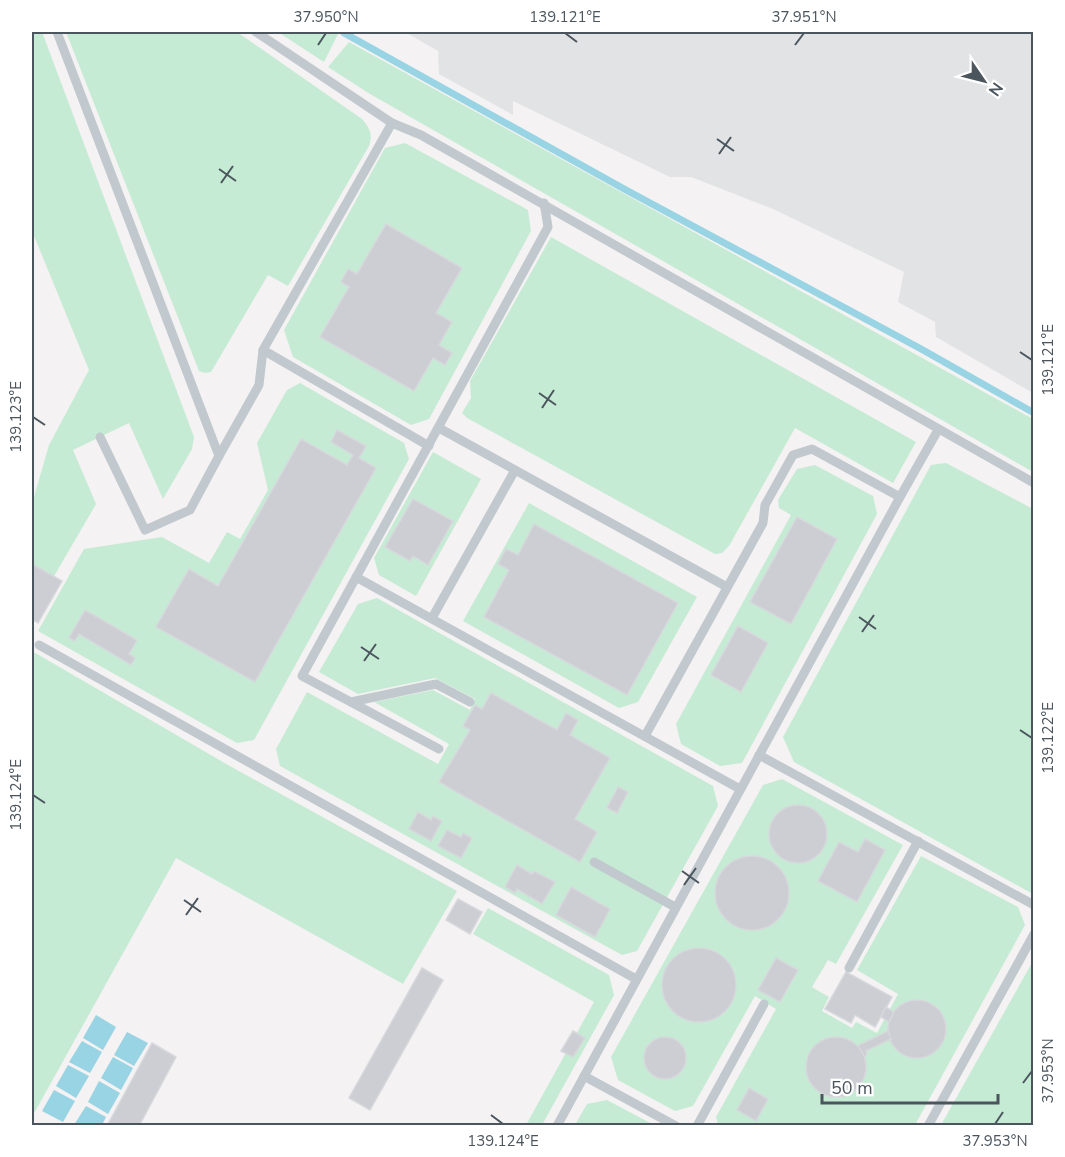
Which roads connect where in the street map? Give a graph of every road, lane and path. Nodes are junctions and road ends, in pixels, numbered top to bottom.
1 (57, 32) edge
2 (256, 32) edge
3 (392, 123) junction
4 (544, 203) junction
5 (263, 350) junction
6 (440, 428) junction
7 (938, 430) junction
8 (100, 437) dead end
9 (429, 446) junction
10 (219, 456) junction
11 (515, 470) junction
12 (1034, 483) edge
13 (900, 497) junction
14 (356, 577) junction
15 (727, 587) junction
16 (432, 618) junction
17 (39, 645) dead end
18 (351, 702) junction
19 (470, 702) dead end
20 (645, 736) junction
21 (439, 749) dead end
22 (759, 755) junction
23 (741, 789) junction
24 (918, 841) junction
25 (594, 862) dead end
26 (1034, 905) edge
27 (675, 907) junction
28 (1034, 934) edge
29 (849, 968) dead end
30 (636, 978) junction
31 (764, 1004) dead end
32 (584, 1076) junction
33 (557, 1125) edge
34 (676, 1125) edge
35 (697, 1125) edge
36 (928, 1125) edge

1 - 10 lane
2 - 3 lane
3 - 4 lane
3 - 5 lane
4 - 6 lane
4 - 7 lane
5 - 9 lane
5 - 10 lane
6 - 9 lane
6 - 11 lane
7 - 12 lane
7 - 13 lane
8 - 10 lane
9 - 14 lane
11 - 15 lane
11 - 16 lane
13 - 15 lane
13 - 22 lane
14 - 16 lane
14 - 18 lane
15 - 20 lane
16 - 20 lane
17 - 30 lane
18 - 19 lane
18 - 21 lane
20 - 23 lane
22 - 23 lane
22 - 24 lane
23 - 27 lane
24 - 26 lane
24 - 29 lane
25 - 27 lane
27 - 30 lane
28 - 36 lane
30 - 32 lane
31 - 35 lane
32 - 33 lane
32 - 34 lane

